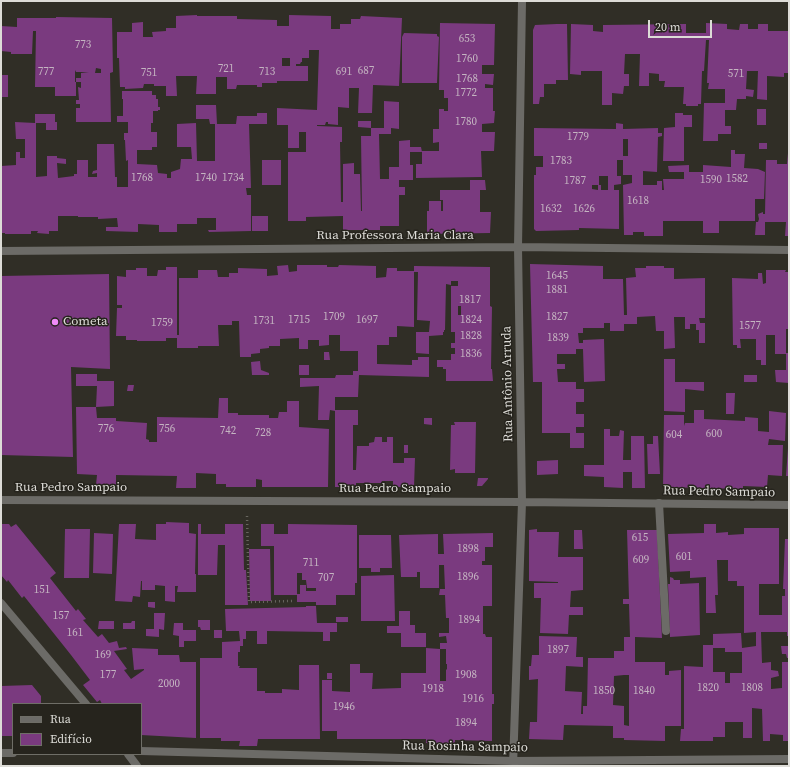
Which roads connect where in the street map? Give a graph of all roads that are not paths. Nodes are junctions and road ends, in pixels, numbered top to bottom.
1 (522, 1) edge
2 (518, 247) junction
3 (789, 250) edge
4 (1, 251) edge
5 (1, 500) edge
6 (522, 502) junction
7 (659, 503) junction
8 (789, 505) edge
9 (1, 603) edge
10 (666, 631) dead end
11 (85, 703) edge
12 (142, 751) edge
13 (1, 753) edge
14 (12, 753) edge
15 (129, 755) edge
16 (789, 759) edge
17 (513, 764) edge
18 (137, 766) edge

1 - 2 street, Rua Antônio Arruda
2 - 3 street, Rua Professora Maria Clara
2 - 4 street, Rua Professora Maria Clara
2 - 6 street, Rua Antônio Arruda
5 - 6 street, Rua Pedro Sampaio
6 - 7 street, Rua Pedro Sampaio
6 - 17 street, Rua Antônio Arruda
7 - 8 street, Rua Pedro Sampaio
7 - 10 street
9 - 11 street
12 - 17 street, Rua Rosinha Sampaio
13 - 14 street
15 - 18 street
16 - 17 street, Rua Rosinha Sampaio

